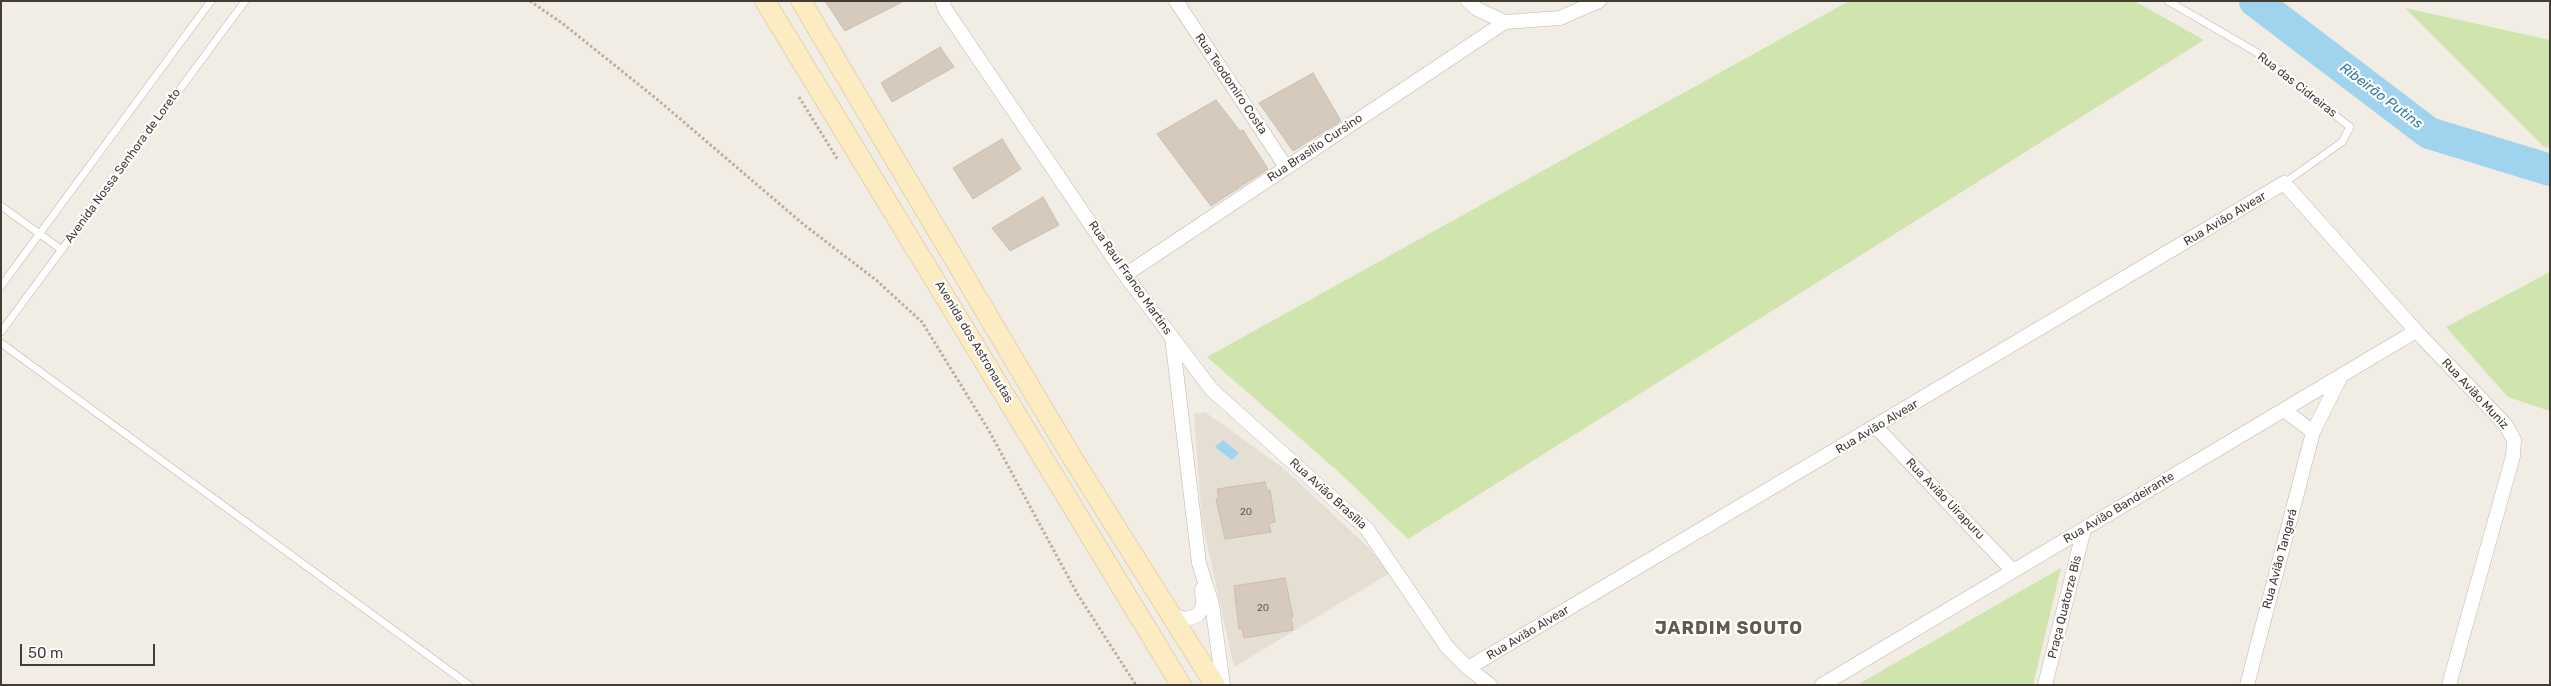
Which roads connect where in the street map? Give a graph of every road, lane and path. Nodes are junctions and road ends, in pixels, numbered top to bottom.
1 (211, 1) edge
2 (245, 1) edge
3 (530, 1) edge
4 (765, 1) edge
5 (801, 1) edge
6 (942, 1) edge
7 (1176, 1) edge
8 (1468, 1) edge
9 (1599, 1) edge
10 (2168, 1) edge
11 (1504, 22) junction
12 (1286, 167) junction
13 (2284, 183) junction
14 (1, 206) edge
15 (39, 234) junction
16 (62, 250) junction
17 (1125, 274) junction
18 (1, 286) edge
19 (2416, 331) junction
20 (1, 332) edge
21 (1172, 337) junction
22 (1, 343) edge
23 (2340, 378) junction
24 (2284, 410) junction
25 (1876, 427) junction
26 (2313, 432) junction
27 (2084, 529) junction
28 (1199, 564) junction
29 (2013, 571) junction
30 (1164, 607) junction
31 (1468, 668) junction
32 (469, 685) edge
33 (1136, 685) edge
34 (1181, 685) edge
35 (1215, 685) edge
36 (1223, 685) edge
37 (1490, 685) edge
38 (1822, 685) edge
39 (2045, 685) edge
40 (2246, 685) edge
41 (2450, 685) edge

1 - 15 lane
2 - 16 lane, Avenida Nossa Senhora de Loreto
3 - 33 path
4 - 34 main road, Avenida dos Astronautas
5 - 30 main road, Avenida dos Astronautas
6 - 17 street, Rua Raul Franco Martins
7 - 12 street, Rua Teodomiro Costa
8 - 11 street
9 - 11 street
10 - 13 lane, Rua das Cidreiras
11 - 12 street, Rua Brasílio Cursino
12 - 17 street, Rua Brasílio Cursino
13 - 19 street, Rua Avião Muniz
13 - 25 street, Rua Avião Alvear
14 - 15 lane
15 - 16 lane
15 - 18 lane
16 - 20 lane, Avenida Nossa Senhora de Loreto
17 - 21 street, Rua Raul Franco Martins
19 - 23 street, Rua Avião Bandeirante
19 - 41 street, Rua Avião Muniz
21 - 28 street, Rua Raul Franco Martins
21 - 31 street, Rua Avião Brasília
22 - 32 lane
23 - 24 street, Rua Avião Bandeirante
23 - 26 street, Rua Avião Tangará
24 - 26 street
24 - 27 street, Rua Avião Bandeirante
25 - 29 street, Rua Avião Uirapuru
25 - 31 street, Rua Avião Alvear
26 - 40 street, Rua Avião Tangará
27 - 29 street, Rua Avião Bandeirante
27 - 39 street, Praça Quatorze Bis
28 - 30 street
28 - 36 street, Rua Raul Franco Martins
29 - 38 street, Rua Avião Bandeirante
30 - 35 main road, Avenida dos Astronautas
31 - 37 street, Rua Avião Brasília

